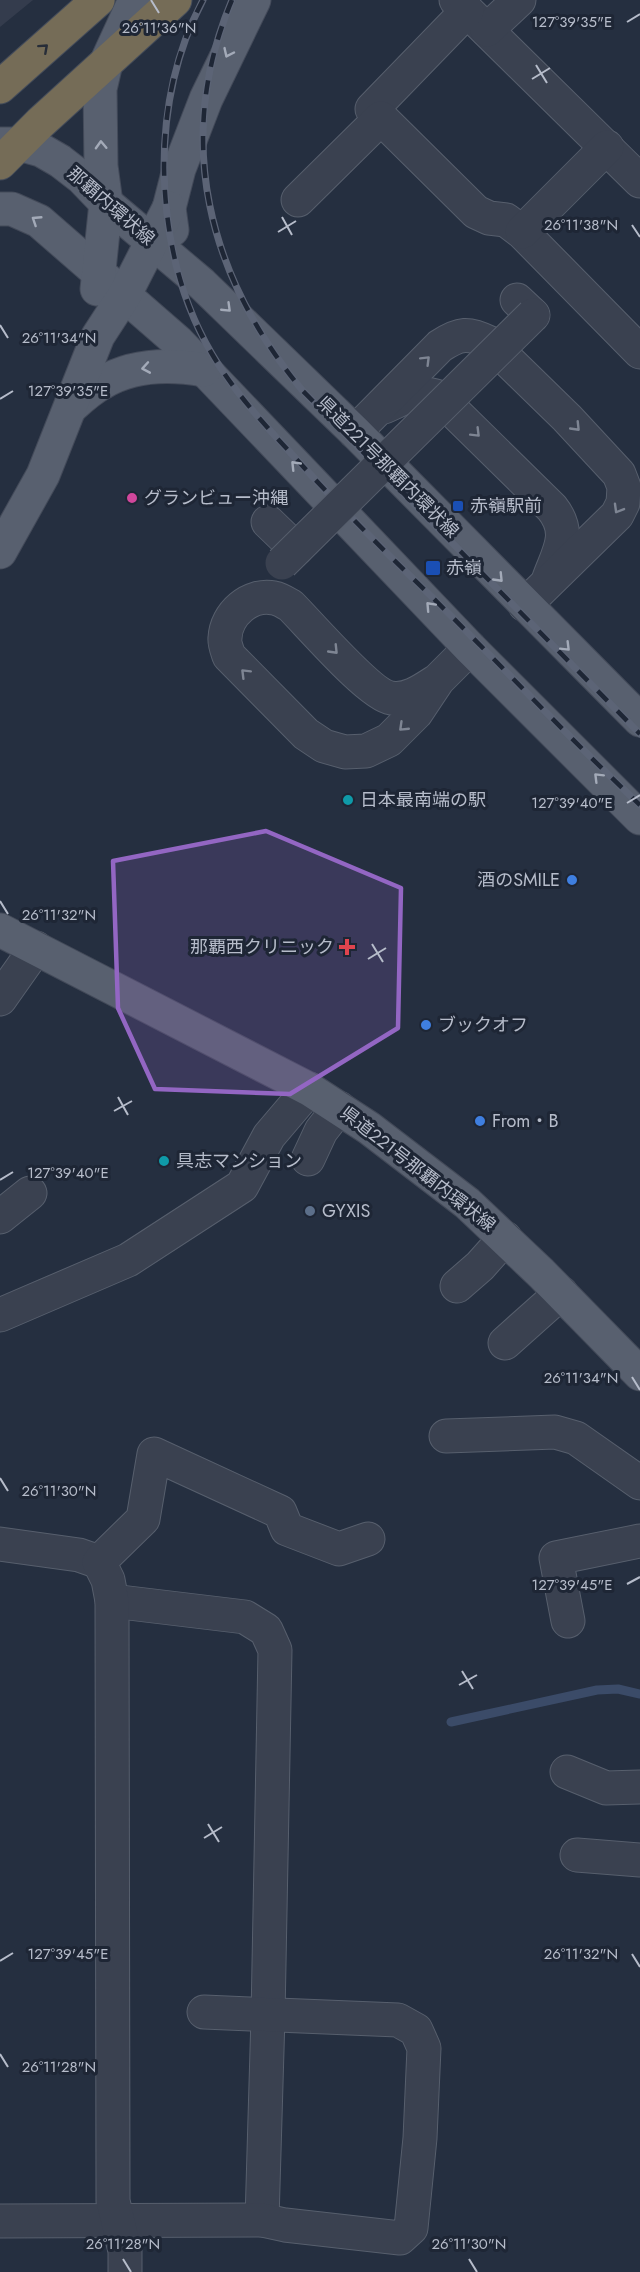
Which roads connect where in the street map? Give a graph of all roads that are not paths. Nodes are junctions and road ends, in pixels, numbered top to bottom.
1 (98, 0) edge
2 (135, 0) edge
3 (175, 0) edge
4 (254, 0) edge
5 (519, 0) edge
6 (470, 14) edge
7 (105, 63) junction
8 (0, 87) edge
9 (381, 118) junction
10 (607, 147) junction
11 (6, 150) edge
12 (640, 181) edge
13 (298, 200) dead end
14 (106, 203) junction
15 (0, 208) edge
16 (169, 208) junction
17 (522, 232) junction
18 (153, 243) junction
19 (184, 268) junction
20 (98, 272) junction
21 (134, 284) junction
22 (517, 300) dead end
23 (98, 336) junction
24 (640, 352) edge
25 (204, 370) junction
26 (72, 406) junction
27 (365, 422) junction
28 (268, 522) dead end
29 (0, 552) edge
30 (536, 594) junction
31 (470, 648) junction
32 (438, 681) junction
33 (640, 720) edge
34 (640, 818) edge
35 (0, 930) edge
36 (36, 948) junction
37 (1, 997) edge
38 (309, 1089) junction
39 (30, 1193) dead end
40 (0, 1217) edge
41 (505, 1238) junction
42 (468, 1276) dead end
43 (561, 1293) junction
44 (0, 1315) edge
45 (505, 1343) dead end
46 (640, 1374) edge
47 (446, 1436) dead end
48 (640, 1483) edge
49 (368, 1539) dead end
50 (640, 1541) edge
51 (0, 1544) edge
52 (99, 1562) junction
53 (112, 1601) junction
54 (568, 1621) dead end
55 (567, 1772) dead end
56 (640, 1787) edge
57 (577, 1855) dead end
58 (640, 1860) edge
59 (204, 2012) dead end
60 (268, 2016) junction
61 (116, 2220) junction
62 (262, 2220) junction
63 (0, 2221) edge
64 (125, 2272) edge

8 -> 1 highway
2 - 7 main road
3 - 7 highway
4 -> 16 main road
5 - 6 street
6 - 9 street
6 - 10 street
7 - 11 highway
14 -> 7 main road
9 - 13 street
9 - 17 street
10 - 12 street
10 - 17 street
11 - 14 main road, 那覇内環状線
14 - 18 main road, 那覇内環状線
14 - 20 main road
14 - 21 main road
20 -> 15 main road
16 - 18 main road
16 - 19 main road
17 - 24 street
18 - 19 main road, 那覇内環状線
18 - 21 main road
19 - 21 main road
19 -> 27 main road, 県道221号那覇内環状線
20 - 21 main road
20 - 23 main road
21 - 23 main road
21 - 25 main road
22 - 28 street, bridge
23 - 26 main road
25 -> 26 main road
31 -> 25 main road
26 - 29 main road
27 -> 30 main road, 県道221号那覇内環状線
27 -> 30 street
27 -> 30 street
30 -> 33 main road, 県道221号那覇内環状線
31 - 32 street
34 -> 31 main road
32 -> 32 street
35 - 36 main road, 県道221号那覇内環状線
36 - 37 street
36 - 38 main road, 県道221号那覇内環状線
38 - 41 main road, 県道221号那覇内環状線
38 - 44 street
39 - 40 street
41 - 42 street
41 - 43 main road, 県道221号那覇内環状線
43 - 45 street
43 - 46 main road, 県道221号那覇内環状線
47 - 48 street
49 - 52 street
50 - 54 street
51 - 52 street
52 - 53 street
53 - 60 street
53 - 61 street
55 - 56 street
57 - 58 street
59 - 60 street
60 - 62 street
60 - 62 street
61 - 62 street
61 - 63 street
61 - 64 street

